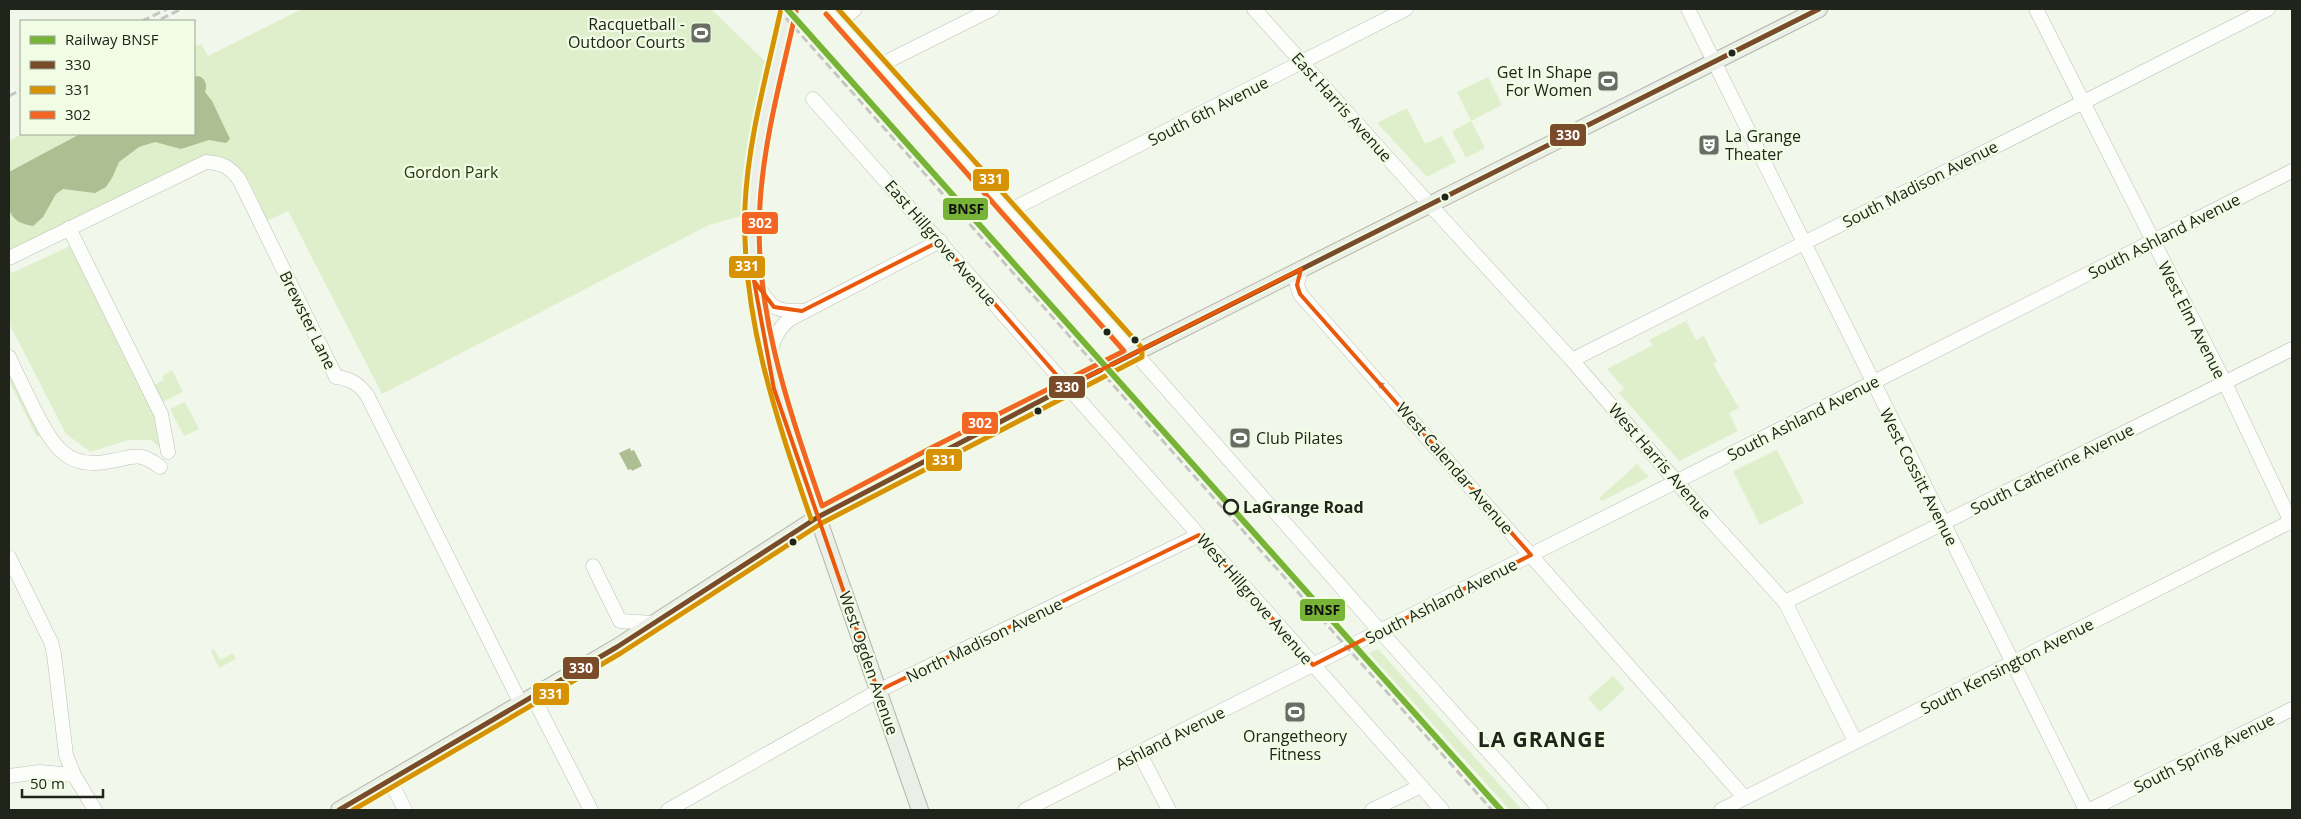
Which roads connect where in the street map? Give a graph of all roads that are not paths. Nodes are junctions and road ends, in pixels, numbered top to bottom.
1 (788, 9) edge
2 (827, 9) edge
3 (832, 9) edge
4 (855, 9) edge
5 (992, 9) edge
6 (1254, 9) edge
7 (1406, 9) edge
8 (1688, 9) edge
9 (1819, 9) edge
10 (2036, 9) edge
11 (2268, 9) edge
12 (841, 21) junction
13 (1713, 62) junction
14 (1303, 63) junction
15 (880, 65) junction
16 (813, 99) dead end
17 (2083, 102) junction
18 (2292, 171) edge
19 (1430, 205) junction
20 (1009, 211) junction
21 (69, 228) junction
22 (940, 241) junction
23 (2153, 242) junction
24 (1803, 243) junction
25 (9, 258) edge
26 (1301, 269) junction
27 (754, 281) junction
28 (802, 311) junction
29 (2292, 349) edge
30 (1136, 353) junction
31 (9, 357) edge
32 (768, 360) junction
33 (1572, 360) junction
34 (1872, 383) junction
35 (2224, 383) junction
36 (1067, 387) junction
37 (168, 452) dead end
38 (160, 467) dead end
39 (1677, 482) junction
40 (818, 517) junction
41 (2292, 522) edge
42 (1943, 524) junction
43 (1199, 535) junction
44 (1530, 556) junction
45 (9, 557) edge
46 (592, 566) dead end
47 (1785, 602) junction
48 (659, 620) junction
49 (1380, 631) junction
50 (2012, 664) junction
51 (1313, 665) junction
52 (878, 692) junction
53 (527, 700) junction
54 (2292, 709) edge
55 (1856, 741) junction
56 (1140, 754) junction
57 (74, 775) junction
58 (9, 776) edge
59 (390, 780) junction
60 (1420, 786) junction
61 (1745, 798) junction
62 (94, 810) edge
63 (339, 810) edge
64 (405, 810) edge
65 (591, 810) edge
66 (668, 810) edge
67 (920, 810) edge
68 (1025, 810) edge
69 (1169, 810) edge
70 (1372, 810) edge
71 (1442, 810) edge
72 (1541, 810) edge
73 (1721, 810) edge
74 (2086, 810) edge
75 (2090, 810) edge

1 - 27 main road, West Ogden Avenue
2 - 12 street
3 - 12 street
4 - 12 street
5 - 15 street
6 - 14 street, East Harris Avenue
7 - 14 street, South 6th Avenue
8 - 13 street, West Cossitt Avenue
9 - 13 main road
10 - 17 street, West Elm Avenue
11 - 17 street, South Madison Avenue
12 - 15 street
13 - 19 main road
13 - 24 street, West Cossitt Avenue
14 - 19 street, East Harris Avenue
14 - 20 street, South 6th Avenue
15 - 20 street
16 - 22 street, East Hillgrove Avenue
17 - 23 street, West Elm Avenue
17 - 24 street, South Madison Avenue
18 - 23 street, South Ashland Avenue
19 - 26 main road
19 - 33 street, West Harris Avenue
20 - 30 street
21 - 25 street, Brewster Lane
21 - 37 street
21 - 53 street, Brewster Lane
22 - 28 street
22 - 36 street, East Hillgrove Avenue
23 - 34 street, South Ashland Avenue
23 - 35 street, West Elm Avenue
24 - 33 street, South Madison Avenue
24 - 34 street, West Cossitt Avenue
26 - 30 main road
44 -> 26 street, West Calendar Avenue
27 - 28 street
27 - 32 main road, West Ogden Avenue
28 - 32 street
29 - 35 street, South Catherine Avenue
30 - 36 main road
30 - 49 street
31 - 38 street
32 - 40 main road, West Ogden Avenue
33 - 39 street, West Harris Avenue
34 - 39 street, South Ashland Avenue
34 - 42 street, West Cossitt Avenue
35 - 41 street, West Elm Avenue
35 - 42 street, South Catherine Avenue
36 - 40 main road
36 - 43 street, West Hillgrove Avenue
39 - 44 street, South Ashland Avenue
39 - 47 street, West Harris Avenue
40 - 48 main road
40 - 52 main road, West Ogden Avenue
41 - 50 street, South Kensington Avenue
42 - 47 street, South Catherine Avenue
42 - 50 street, West Cossitt Avenue
43 - 51 street, West Hillgrove Avenue
43 - 52 street, North Madison Avenue
44 - 49 street, South Ashland Avenue
44 - 61 street, West Calendar Avenue
45 - 57 street
46 - 48 street
47 - 55 street, West Harris Avenue
48 - 53 main road
49 - 51 street, South Ashland Avenue
49 - 72 street
50 - 55 street, South Kensington Avenue
50 - 74 street, West Cossitt Avenue
51 - 56 street, Ashland Avenue
51 - 60 street, West Hillgrove Avenue
52 - 66 street, North Madison Avenue
52 - 67 main road, West Ogden Avenue
53 - 59 main road
53 - 65 street, Brewster Lane
54 - 75 street, South Spring Avenue
55 - 61 street, South Kensington Avenue
56 - 68 street, Ashland Avenue
56 - 69 street
57 - 58 street
57 - 62 street
59 - 63 main road
59 - 64 street
60 - 70 street
60 - 71 street, West Hillgrove Avenue
61 - 73 street, South Kensington Avenue

